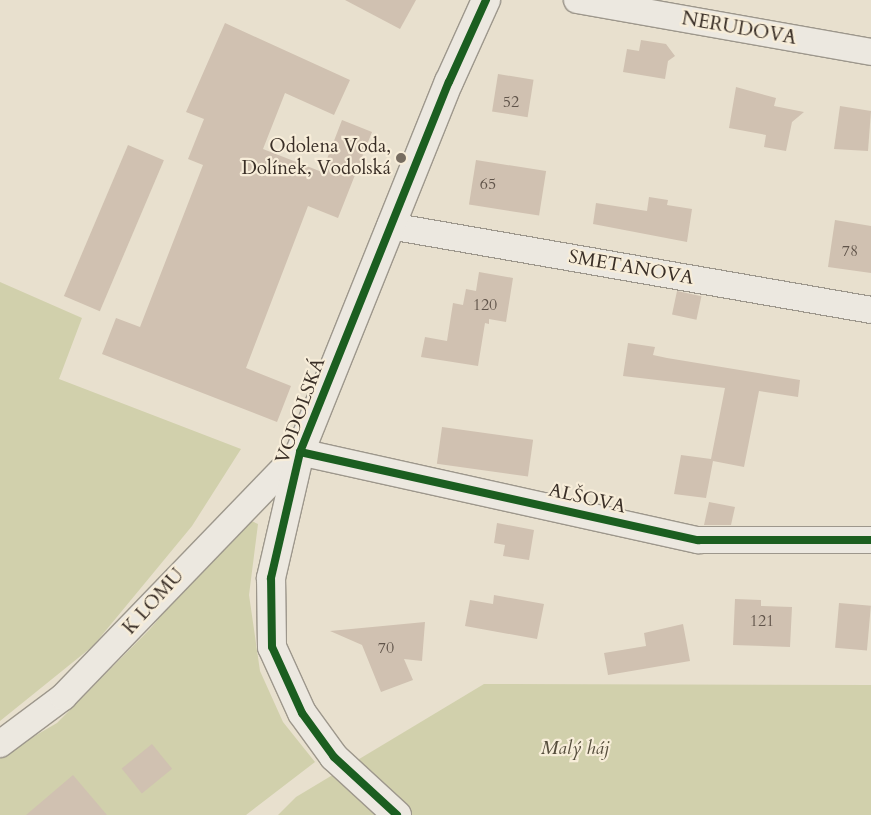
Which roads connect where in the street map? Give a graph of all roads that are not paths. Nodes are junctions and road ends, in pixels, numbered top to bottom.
1 (486, 0) edge
2 (577, 0) edge
3 (871, 52) edge
4 (390, 226) junction
5 (871, 310) edge
6 (300, 452) junction
7 (871, 540) edge
8 (0, 744) edge
9 (397, 815) edge

1 - 4 street, VODOLSKÁ
2 - 3 street, NERUDOVA
4 - 5 street, SMETANOVA
4 - 6 street, VODOLSKÁ
6 - 7 street, ALŠOVA
6 - 8 street, K LOMU
6 - 9 street, VODOLSKÁ

